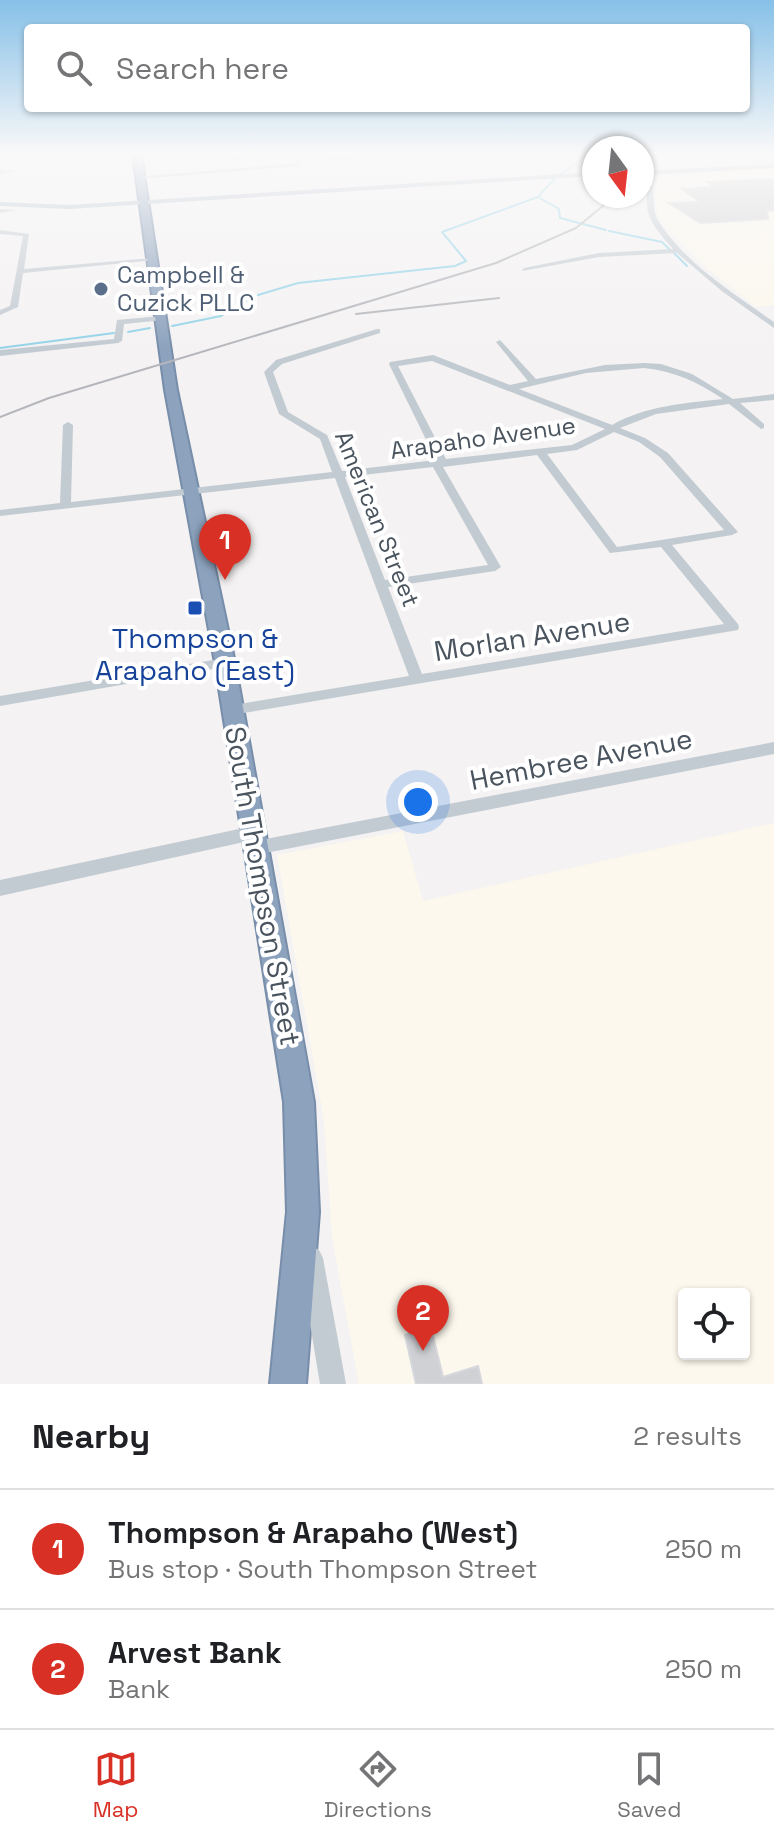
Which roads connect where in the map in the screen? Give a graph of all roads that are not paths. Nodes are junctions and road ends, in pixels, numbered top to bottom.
1 (146, 220) edge
2 (654, 220) edge
3 (0, 232) edge
4 (681, 251) junction
5 (152, 260) junction
6 (524, 270) dead end
7 (20, 271) junction
8 (5, 312) edge
9 (161, 318) junction
10 (774, 326) edge
11 (377, 331) dead end
12 (500, 342) dead end
13 (0, 353) edge
14 (534, 383) junction
15 (510, 388) junction
16 (774, 397) edge
17 (733, 402) junction
18 (68, 425) dead end
19 (761, 426) dead end
20 (614, 429) junction
21 (540, 452) junction
22 (440, 464) junction
23 (339, 477) junction
24 (189, 493) junction
25 (65, 506) junction
26 (0, 513) edge
27 (664, 543) junction
28 (382, 584) junction
29 (225, 663) junction
30 (417, 679) junction
31 (0, 701) edge
32 (232, 710) junction
33 (774, 748) edge
34 (254, 840) junction
35 (0, 888) edge
36 (303, 1212) junction
37 (288, 1384) edge
38 (333, 1384) edge

1 - 5 highway, South Thompson Street
2 - 4 street
3 - 7 street
4 - 6 street
4 - 10 street
5 - 7 street
5 - 9 highway, South Thompson Street
7 - 8 street
9 - 13 street
9 - 24 highway, South Thompson Street
11 - 23 street, American Street
12 - 14 street
14 - 15 street
14 - 17 street
15 - 20 street
15 - 22 street
16 - 17 street, Arapaho Avenue
17 - 19 street
17 - 20 street, Arapaho Avenue
18 - 25 street
20 - 21 street, Arapaho Avenue
20 - 27 street
21 - 22 street, Arapaho Avenue
21 - 27 street
22 - 23 street, Arapaho Avenue
22 - 28 street
23 - 24 street, Arapaho Avenue
23 - 28 street, American Street
24 - 25 street, Arapaho Avenue
24 - 29 highway, South Thompson Street
25 - 26 street, Arapaho Avenue
27 - 30 street, Morlan Avenue
28 - 30 street, American Street
29 - 31 street
29 - 32 highway, South Thompson Street
30 - 32 street, Morlan Avenue
32 - 34 highway, South Thompson Street
33 - 34 street, Hembree Avenue
34 - 35 street, Hembree Avenue
34 - 36 highway, South Thompson Street
36 - 37 highway, South Thompson Street
36 - 38 street

